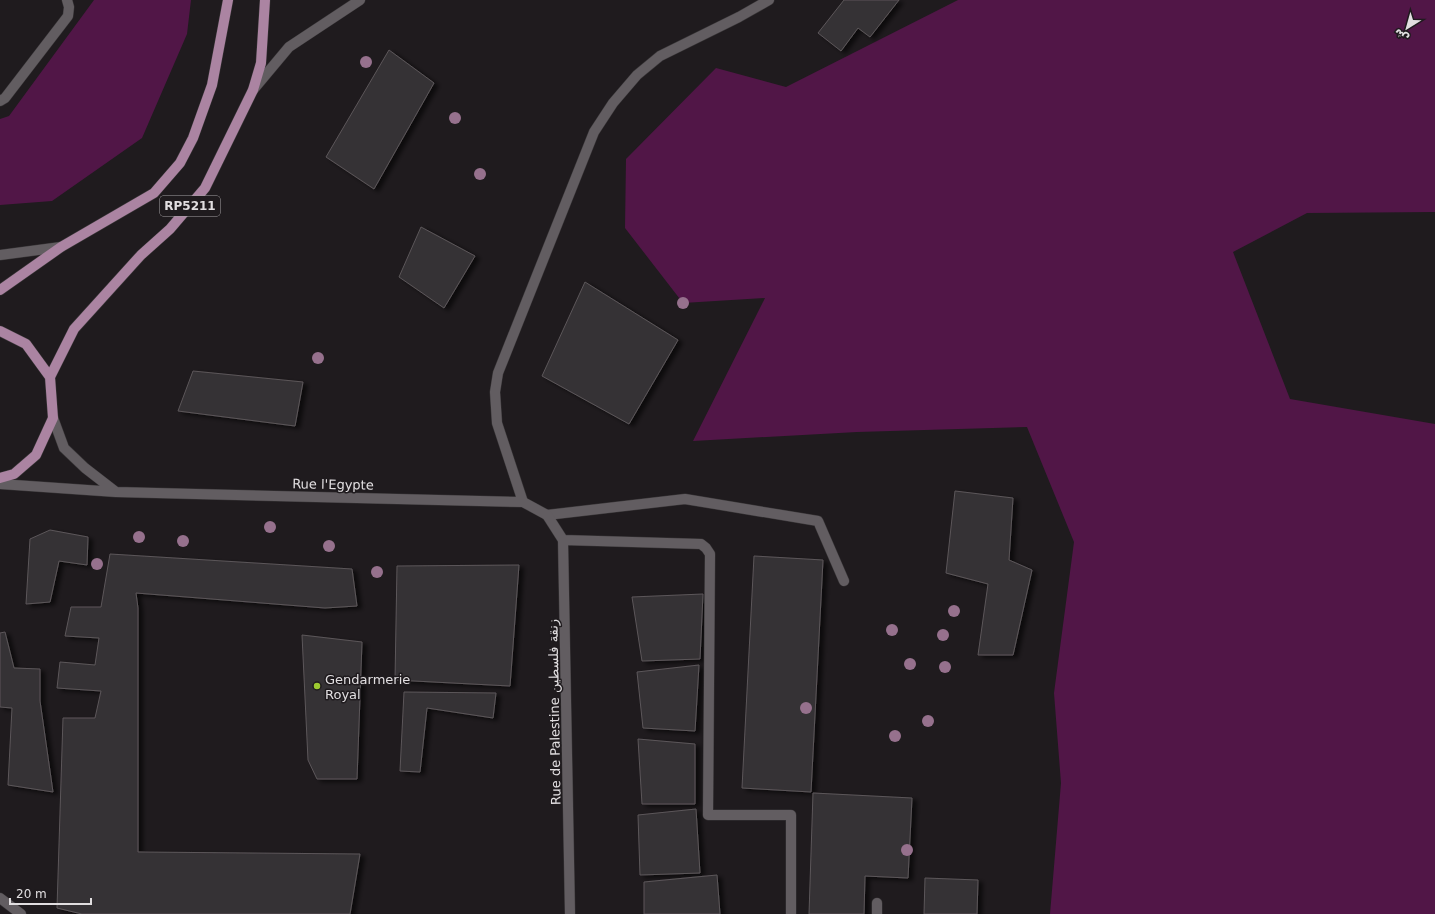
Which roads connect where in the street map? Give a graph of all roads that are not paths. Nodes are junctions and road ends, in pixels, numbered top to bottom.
1 (66, 0) edge
2 (228, 0) edge
3 (266, 0) edge
4 (360, 0) edge
5 (769, 0) edge
6 (253, 90) junction
7 (0, 101) edge
8 (61, 248) junction
9 (0, 255) edge
10 (0, 290) edge
11 (0, 331) edge
12 (50, 377) junction
13 (53, 418) junction
14 (0, 478) edge
15 (0, 484) edge
16 (116, 492) junction
17 (523, 502) junction
18 (547, 515) junction
19 (563, 540) junction
20 (844, 581) dead end
21 (0, 898) edge
22 (877, 903) dead end
23 (21, 914) edge
24 (570, 914) edge
25 (791, 914) edge
26 (877, 914) edge

1 - 7 street
2 - 8 main road, RP5211
3 - 6 main road, RP5211
4 - 6 street
5 - 17 street
6 - 12 main road, RP5211
8 - 9 street
8 - 10 main road, RP5211
11 - 12 main road
12 - 13 main road
13 - 14 main road
13 - 16 street
15 - 16 street, Rue l'Egypte
16 - 17 street, Rue l'Egypte
17 - 18 street, Rue l'Egypte
18 - 19 street
18 - 20 street
19 - 24 street, Rue de Palestine زنقة فلسطين
19 - 25 street
21 - 23 street
22 - 26 street

